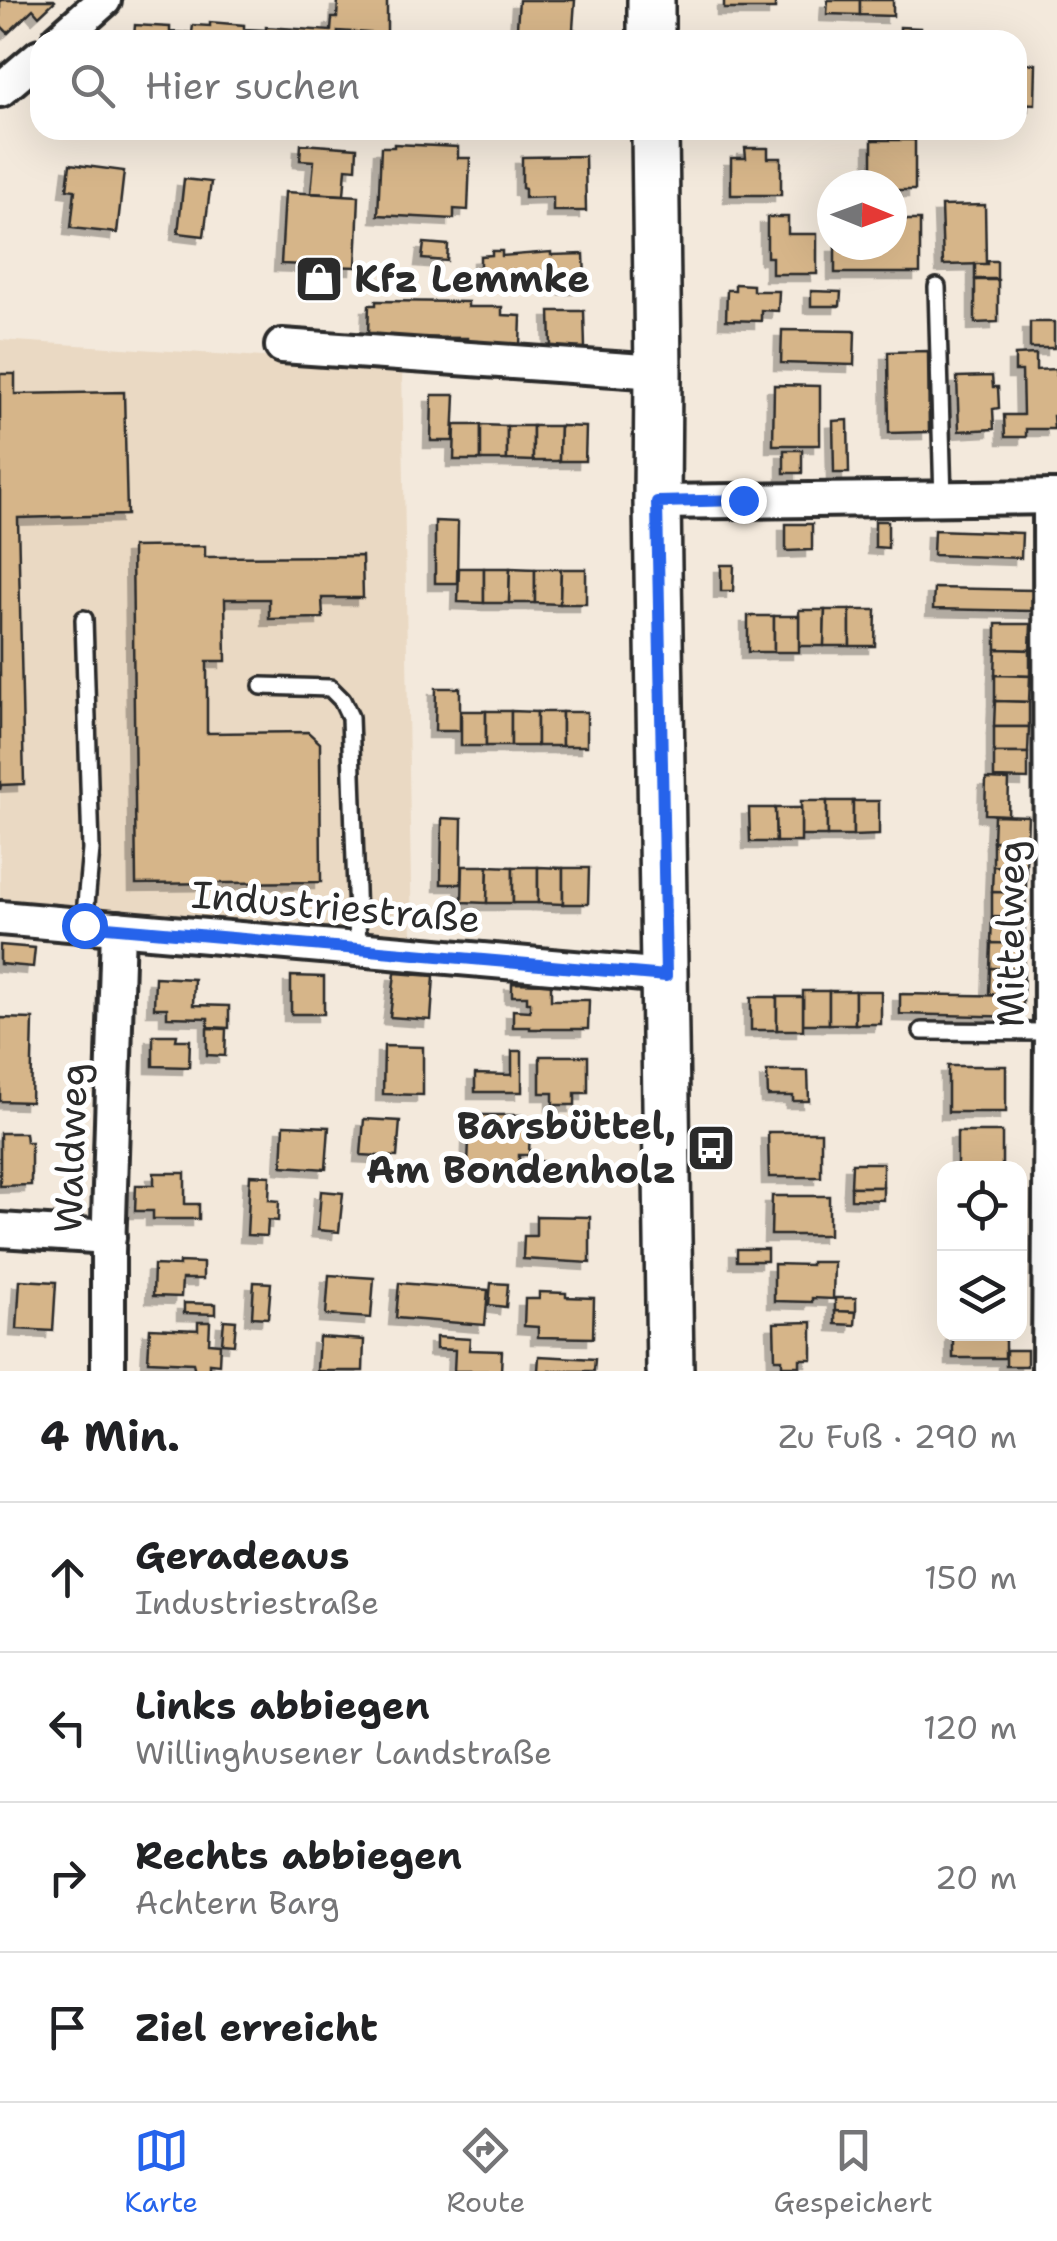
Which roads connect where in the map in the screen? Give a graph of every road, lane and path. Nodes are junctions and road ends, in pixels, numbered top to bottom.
1 (104, 0) edge
2 (650, 0) edge
3 (70, 30) edge
4 (651, 30) edge
5 (30, 64) edge
6 (0, 90) edge
7 (655, 140) edge
8 (937, 286) dead end
9 (282, 346) dead end
10 (658, 372) junction
11 (1054, 497) edge
12 (943, 500) junction
13 (657, 502) junction
14 (84, 618) dead end
15 (262, 686) dead end
16 (0, 918) edge
17 (84, 925) junction
18 (118, 928) junction
19 (358, 948) junction
20 (666, 976) junction
21 (922, 1031) dead end
22 (1052, 1032) junction
23 (0, 1230) edge
24 (108, 1236) junction
25 (108, 1371) edge
26 (670, 1371) edge
27 (1049, 1371) edge

1 - 3 street
2 - 4 street
5 - 6 street
7 - 10 street
8 - 12 lane
9 - 10 street
10 - 13 street
11 - 12 street
11 - 22 street, Mittelweg
12 - 13 street
13 - 20 street
14 - 17 lane
15 - 19 lane
16 - 17 street, Industriestraße
17 - 18 street, Industriestraße
18 - 19 street, Industriestraße
18 - 24 street, Waldweg
19 - 20 street, Industriestraße
20 - 26 street
21 - 22 lane
22 - 27 street, Mittelweg
23 - 24 street
24 - 25 street, Waldweg

